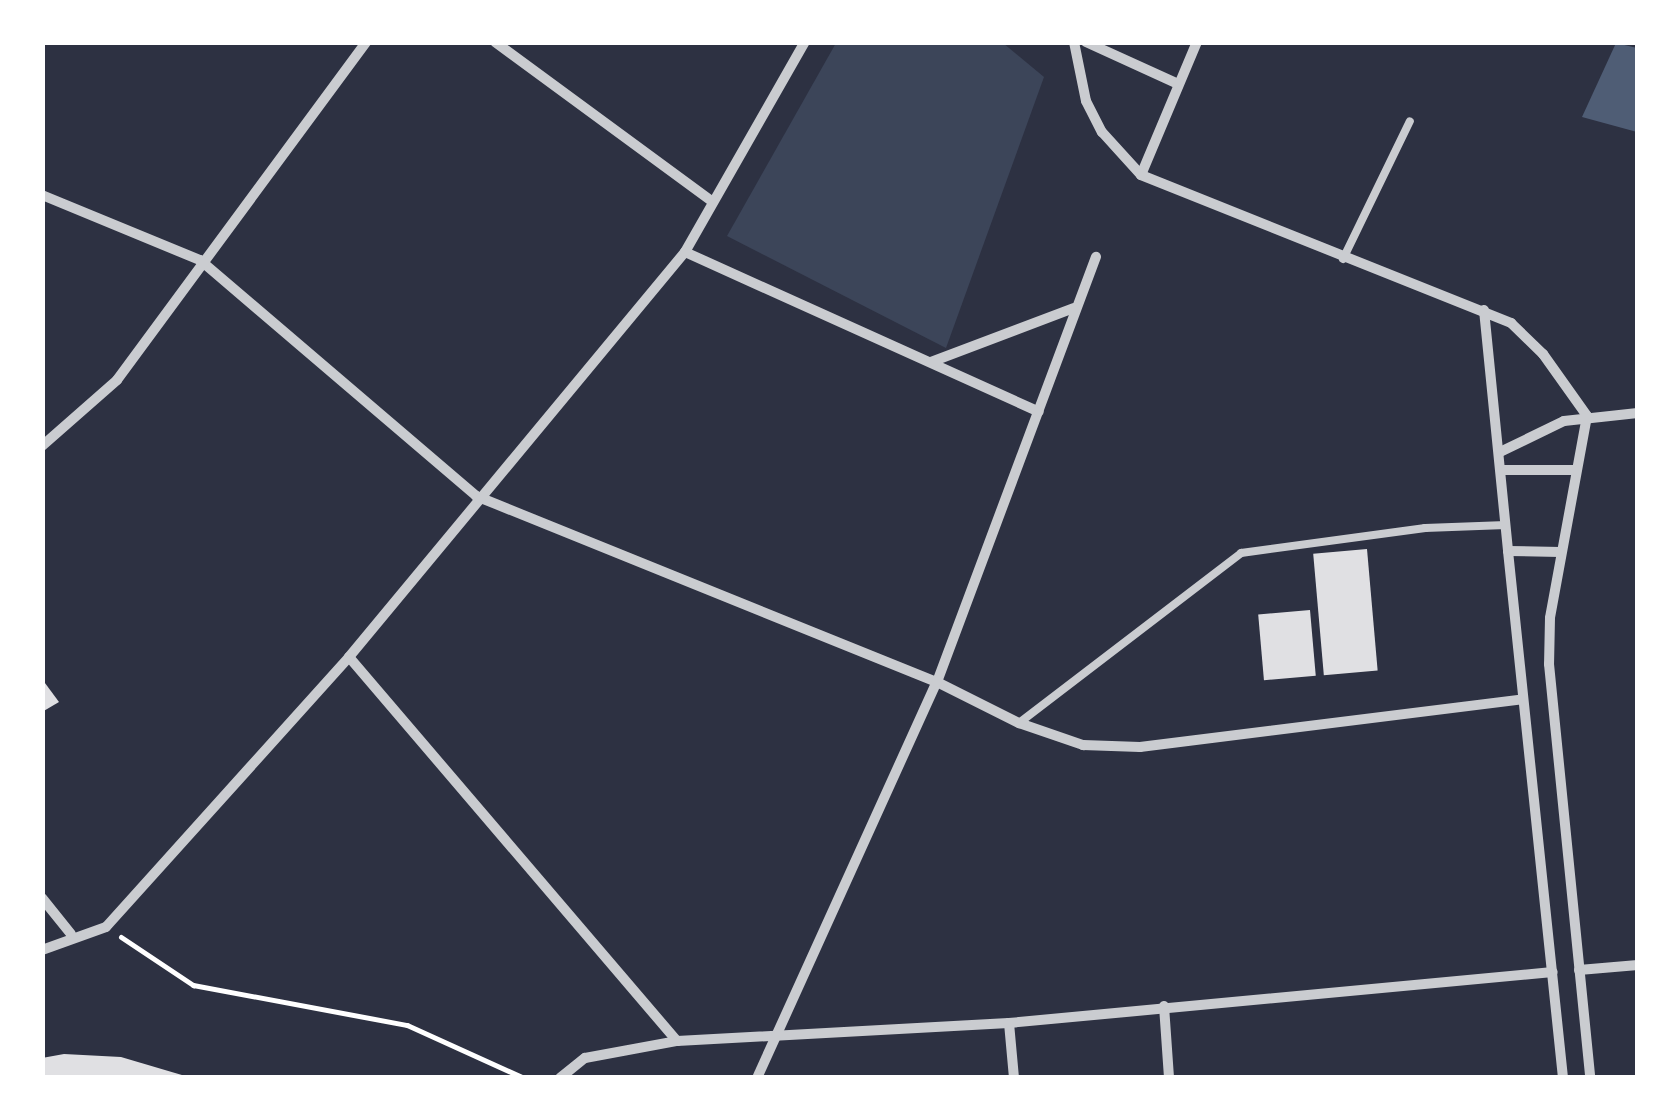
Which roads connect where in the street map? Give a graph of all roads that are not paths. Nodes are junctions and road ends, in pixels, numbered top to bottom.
1 (366, 42) edge
2 (495, 42) edge
3 (804, 42) edge
4 (1074, 42) edge
5 (1086, 42) edge
6 (1196, 42) edge
7 (1178, 84) junction
8 (1410, 122) dead end
9 (1141, 175) junction
10 (42, 194) edge
11 (710, 200) junction
12 (685, 252) junction
13 (1096, 257) dead end
14 (1343, 259) junction
15 (200, 260) junction
16 (1074, 308) junction
17 (1484, 310) junction
18 (931, 362) junction
19 (1039, 412) junction
20 (1638, 413) edge
21 (1587, 416) junction
22 (42, 446) edge
23 (1500, 452) junction
24 (1502, 470) junction
25 (1574, 470) junction
26 (476, 496) junction
27 (1506, 525) junction
28 (1508, 551) junction
29 (1560, 552) junction
30 (349, 657) junction
31 (937, 682) junction
32 (1520, 700) junction
33 (1019, 723) junction
34 (42, 898) edge
35 (71, 934) junction
36 (42, 950) edge
37 (1638, 965) edge
38 (1579, 970) junction
39 (1553, 972) junction
40 (1164, 1006) junction
41 (1010, 1023) junction
42 (677, 1041) junction
43 (772, 1041) junction
44 (560, 1078) edge
45 (758, 1078) edge
46 (1014, 1078) edge
47 (1169, 1078) edge
48 (1562, 1078) edge
49 (1590, 1078) edge

1 - 15 street
2 - 11 street
3 - 11 street
4 - 9 street
5 - 7 street
6 - 7 street
7 - 9 street
8 - 14 lane
9 - 14 street
10 - 15 street
11 - 12 street
12 - 18 street
12 - 26 street
13 - 16 street
14 - 17 street
15 - 22 street
15 - 26 street
16 - 18 street
16 - 19 street
17 - 21 street
17 - 23 street
18 - 19 street
19 - 31 street
20 - 21 street
21 - 23 street
21 - 25 street
23 - 24 street
24 - 25 street
24 - 27 street
25 - 29 street
26 - 30 street
26 - 31 street
27 - 28 street
27 - 33 lane
28 - 29 street
28 - 32 street
29 - 38 street
30 - 35 street
30 - 42 street
31 - 33 street
31 - 43 street
32 - 33 street
32 - 39 street
34 - 35 street
35 - 36 street
37 - 38 street
38 - 49 street
39 - 40 street
39 - 48 street
40 - 41 street
40 - 47 street
41 - 43 street
41 - 46 street
42 - 43 street
42 - 44 street
43 - 45 street

